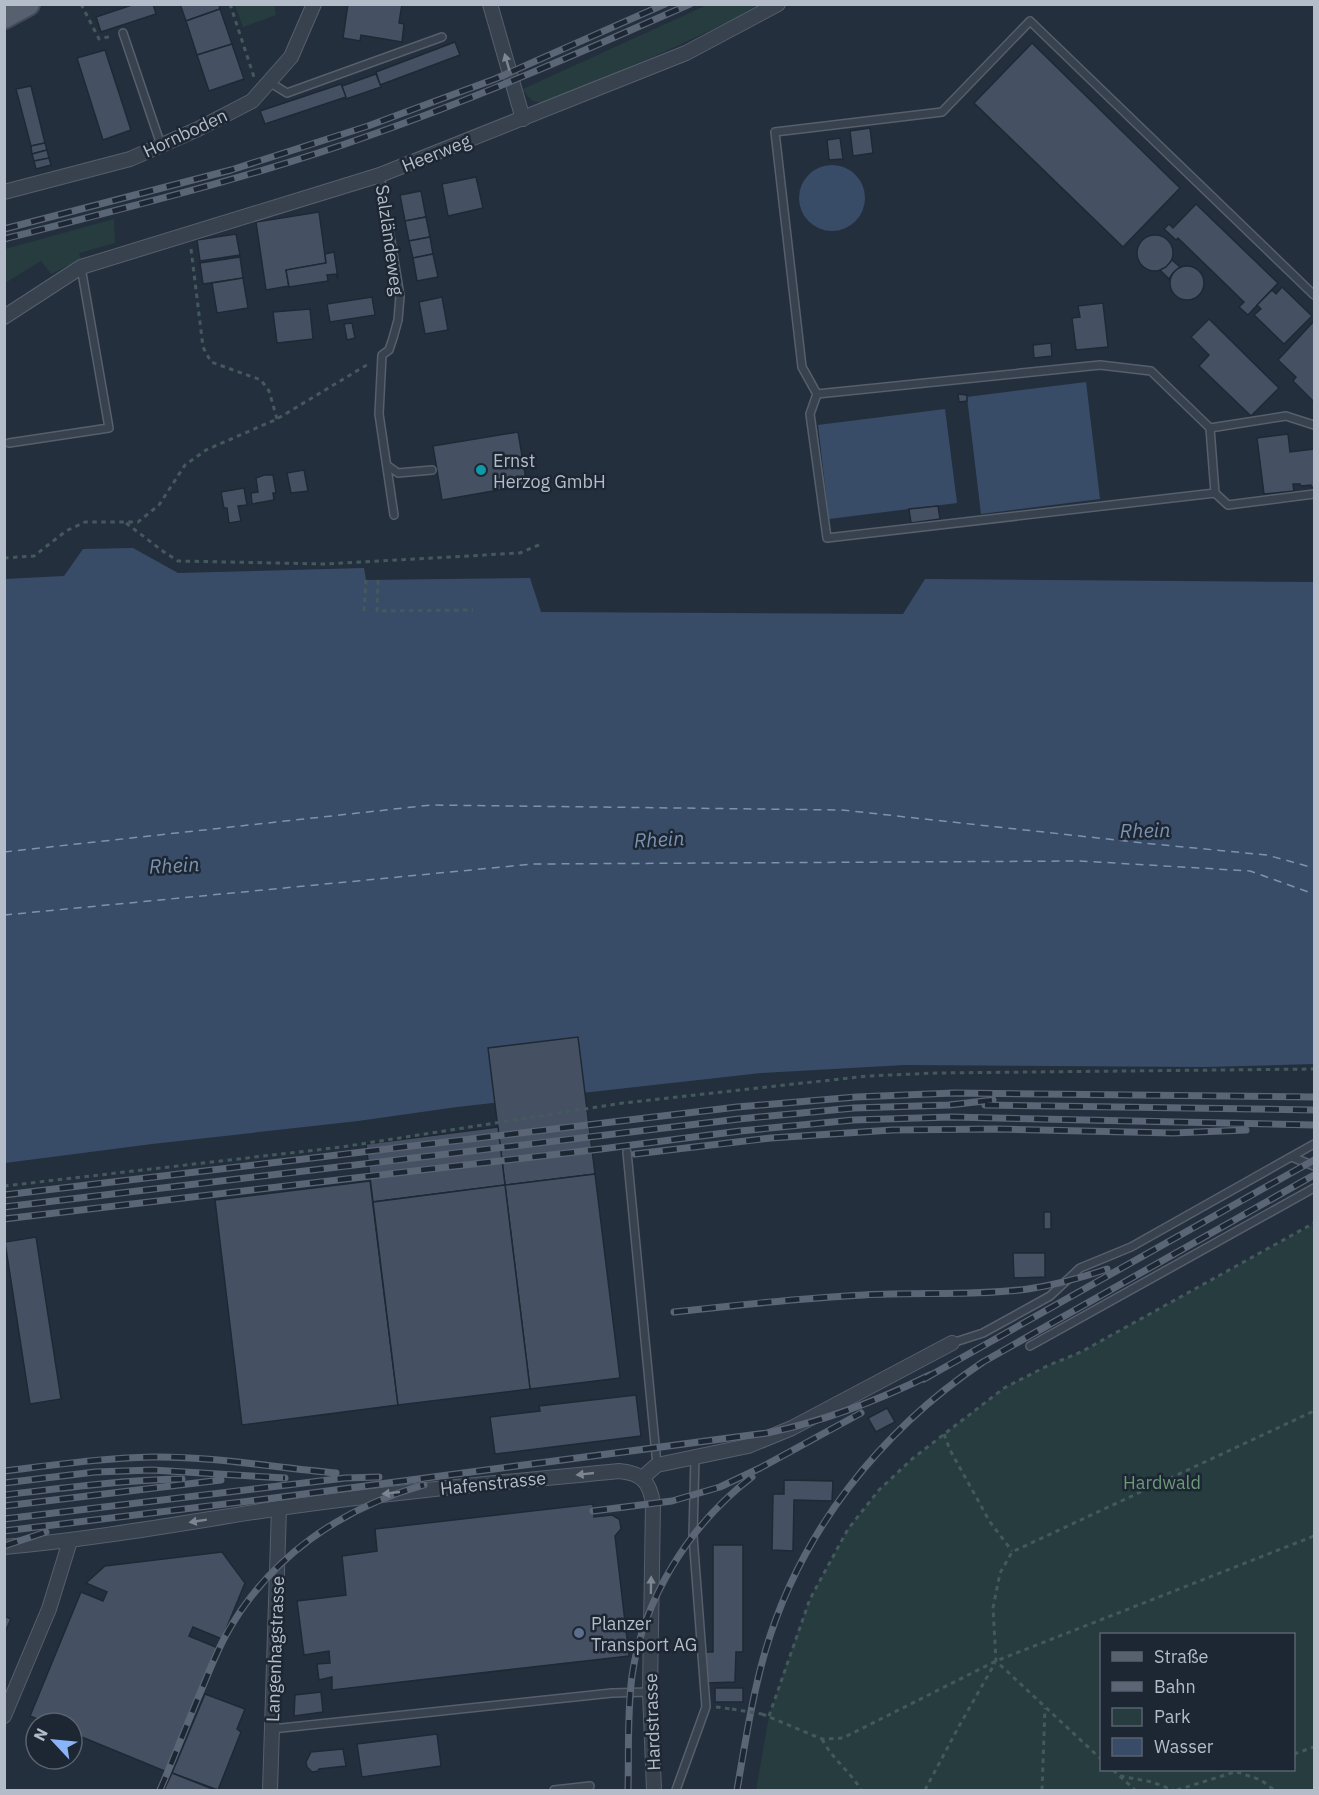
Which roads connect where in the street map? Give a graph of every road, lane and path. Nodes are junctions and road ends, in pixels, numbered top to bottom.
1 (28, 4) edge
2 (81, 4) edge
3 (230, 4) edge
4 (314, 4) edge
5 (490, 4) edge
6 (778, 4) edge
7 (4, 17) edge
8 (123, 33) joint
9 (442, 37) dead end
10 (266, 86) junction
11 (523, 118) junction
12 (160, 145) junction
13 (380, 175) junction
14 (4, 192) edge
15 (189, 233) junction
16 (81, 267) junction
17 (1314, 295) edge
18 (4, 317) edge
19 (382, 356) junction
20 (817, 394) junction
21 (276, 419) junction
22 (1314, 425) edge
23 (1210, 428) junction
24 (9, 442) dead end
25 (388, 466) junction
26 (432, 470) dead end
27 (1215, 493) junction
28 (1314, 494) edge
29 (394, 515) dead end
30 (125, 522) junction
31 (541, 544) dead end
32 (4, 558) edge
33 (366, 580) dead end
34 (378, 580) dead end
35 (473, 610) dead end
36 (364, 611) dead end
37 (1314, 1069) edge
38 (1314, 1144) edge
39 (627, 1152) dead end
40 (1292, 1157) junction
41 (1314, 1166) edge
42 (4, 1186) edge
43 (1314, 1188) edge
44 (1314, 1224) edge
45 (952, 1343) joint
46 (1030, 1346) dead end
47 (1314, 1411) edge
48 (944, 1434) junction
49 (695, 1457) junction
50 (657, 1465) junction
51 (642, 1478) junction
52 (279, 1508) junction
53 (1314, 1536) edge
54 (70, 1541) junction
55 (4, 1547) edge
56 (1012, 1552) junction
57 (996, 1661) junction
58 (650, 1692) junction
59 (722, 1708) dead end
60 (1045, 1708) junction
61 (4, 1716) edge
62 (769, 1716) junction
63 (272, 1729) junction
64 (822, 1739) junction
65 (1314, 1747) edge
66 (1295, 1753) edge
67 (1100, 1759) edge
68 (1114, 1771) edge
69 (1238, 1771) edge
70 (1235, 1772) junction
71 (1120, 1776) junction
72 (590, 1786) dead end
73 (270, 1791) edge
74 (554, 1791) edge
75 (654, 1791) edge
76 (676, 1791) edge
77 (861, 1791) edge
78 (926, 1791) edge
79 (1042, 1791) edge
80 (1136, 1791) edge
81 (1175, 1791) edge
82 (1274, 1791) edge

1 - 7 main road
2 - 8 path
3 - 10 path
4 - 10 street, Hornboden
11 -> 5 street
6 - 11 street, Heerweg
8 - 12 lane
9 - 10 lane
10 - 12 street, Hornboden
11 - 13 street, Heerweg
12 - 14 street, Hornboden
13 - 15 street, Heerweg
13 - 19 lane, Salzländeweg
15 - 16 street, Heerweg
15 - 21 path
16 - 18 street, Heerweg
16 - 24 lane
17 - 20 lane
19 - 21 path
19 - 25 lane, Salzländeweg
20 - 23 lane
20 - 27 lane
21 - 30 path
22 - 23 lane
23 - 27 lane
25 - 26 lane
25 - 29 lane, Salzländeweg
27 - 28 lane
30 - 31 path
30 - 32 path
33 - 36 path
34 - 35 path
37 - 42 path
38 - 40 lane
39 - 50 lane
40 - 41 lane
40 - 45 lane
43 - 46 lane
44 - 48 path
45 - 49 street
47 - 56 path
48 - 56 path
48 - 62 path
49 - 50 street
49 - 76 lane
50 - 51 street
51 -> 52 street, Hafenstrasse
58 -> 51 street, Hardstrasse
52 -> 54 street, Hafenstrasse
52 - 63 street, Langenhagstrasse
53 - 57 path
54 - 55 street, Hafenstrasse
54 - 61 street
56 - 57 path
57 - 60 path
57 - 64 path
57 - 78 path
58 - 63 lane
58 - 75 street, Hardstrasse
59 - 62 path, bridge
60 - 67 path
60 - 79 path
62 - 64 path
63 - 73 street, Langenhagstrasse
64 - 77 path
65 - 66 path
68 - 71 path
69 - 70 path
70 - 81 path
70 - 82 path
71 - 80 path
71 - 81 path
72 - 74 lane

